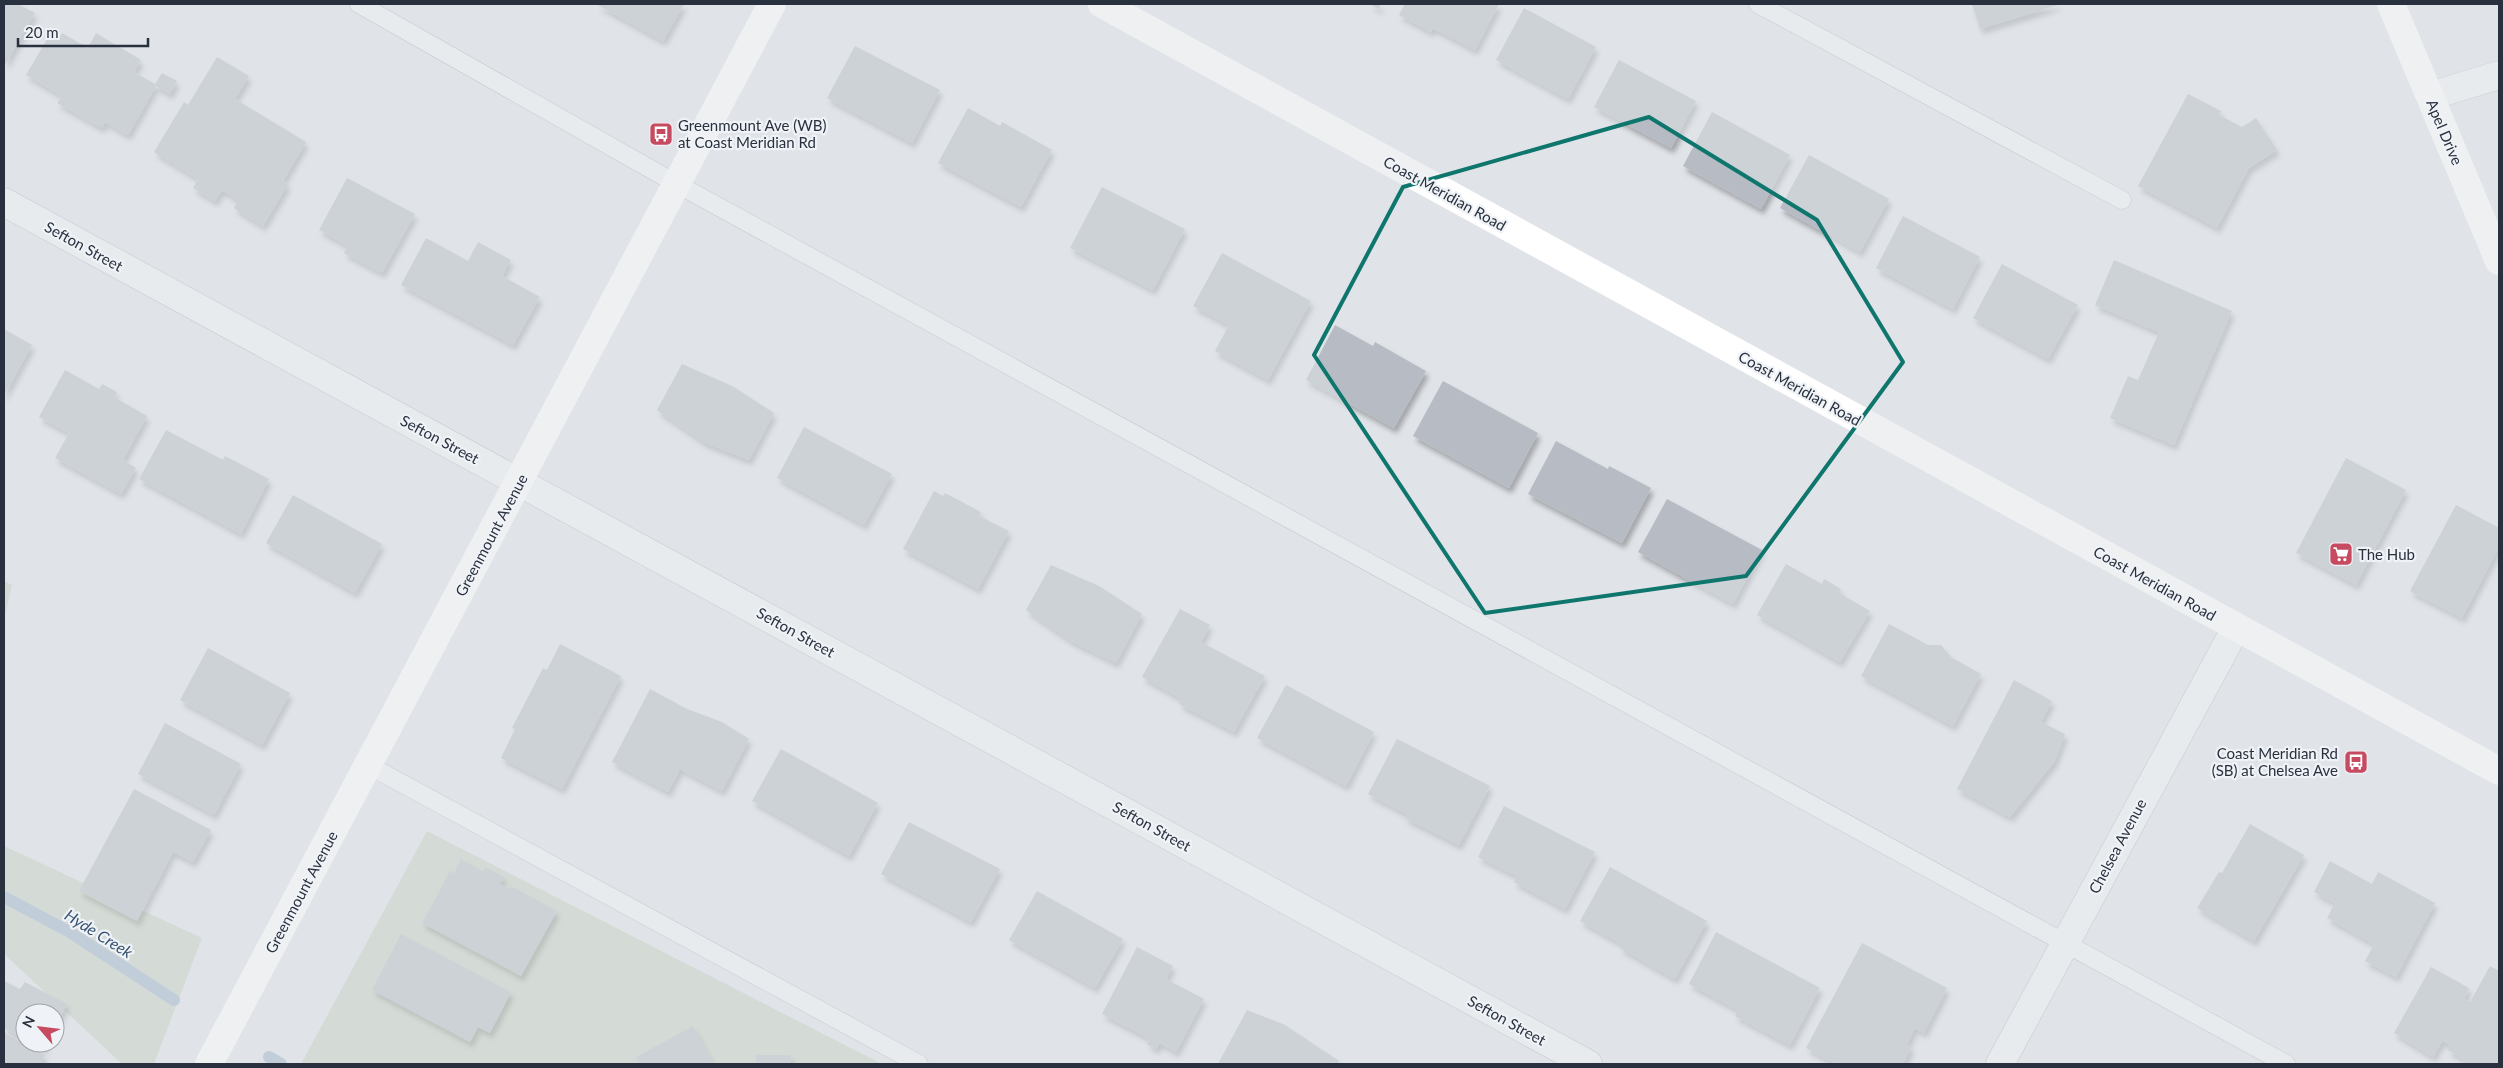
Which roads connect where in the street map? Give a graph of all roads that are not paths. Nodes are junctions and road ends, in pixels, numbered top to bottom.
1 (359, 4) edge
2 (772, 4) edge
3 (1102, 4) edge
4 (1758, 4) edge
5 (2391, 4) edge
6 (2499, 75) edge
7 (2430, 96) junction
8 (677, 184) junction
9 (2122, 200) dead end
10 (4, 202) edge
11 (2499, 261) edge
12 (520, 482) junction
13 (2236, 628) junction
14 (368, 765) junction
15 (2499, 771) edge
16 (2064, 944) junction
17 (209, 1064) edge
18 (919, 1064) edge
19 (1588, 1064) edge
20 (2000, 1064) edge
21 (2286, 1064) edge

1 - 8 lane
2 - 8 main road, Greenmount Avenue
3 - 13 main road, Coast Meridian Road
4 - 9 lane
5 - 7 main road, Apel Drive
6 - 7 street
7 - 11 main road, Apel Drive
8 - 12 main road, Greenmount Avenue
8 - 16 lane
10 - 12 street, Sefton Street
12 - 14 main road, Greenmount Avenue
12 - 19 street, Sefton Street
13 - 15 main road, Coast Meridian Road
13 - 16 street, Chelsea Avenue
14 - 17 main road, Greenmount Avenue
14 - 18 lane
16 - 20 street, Chelsea Avenue
16 - 21 lane

